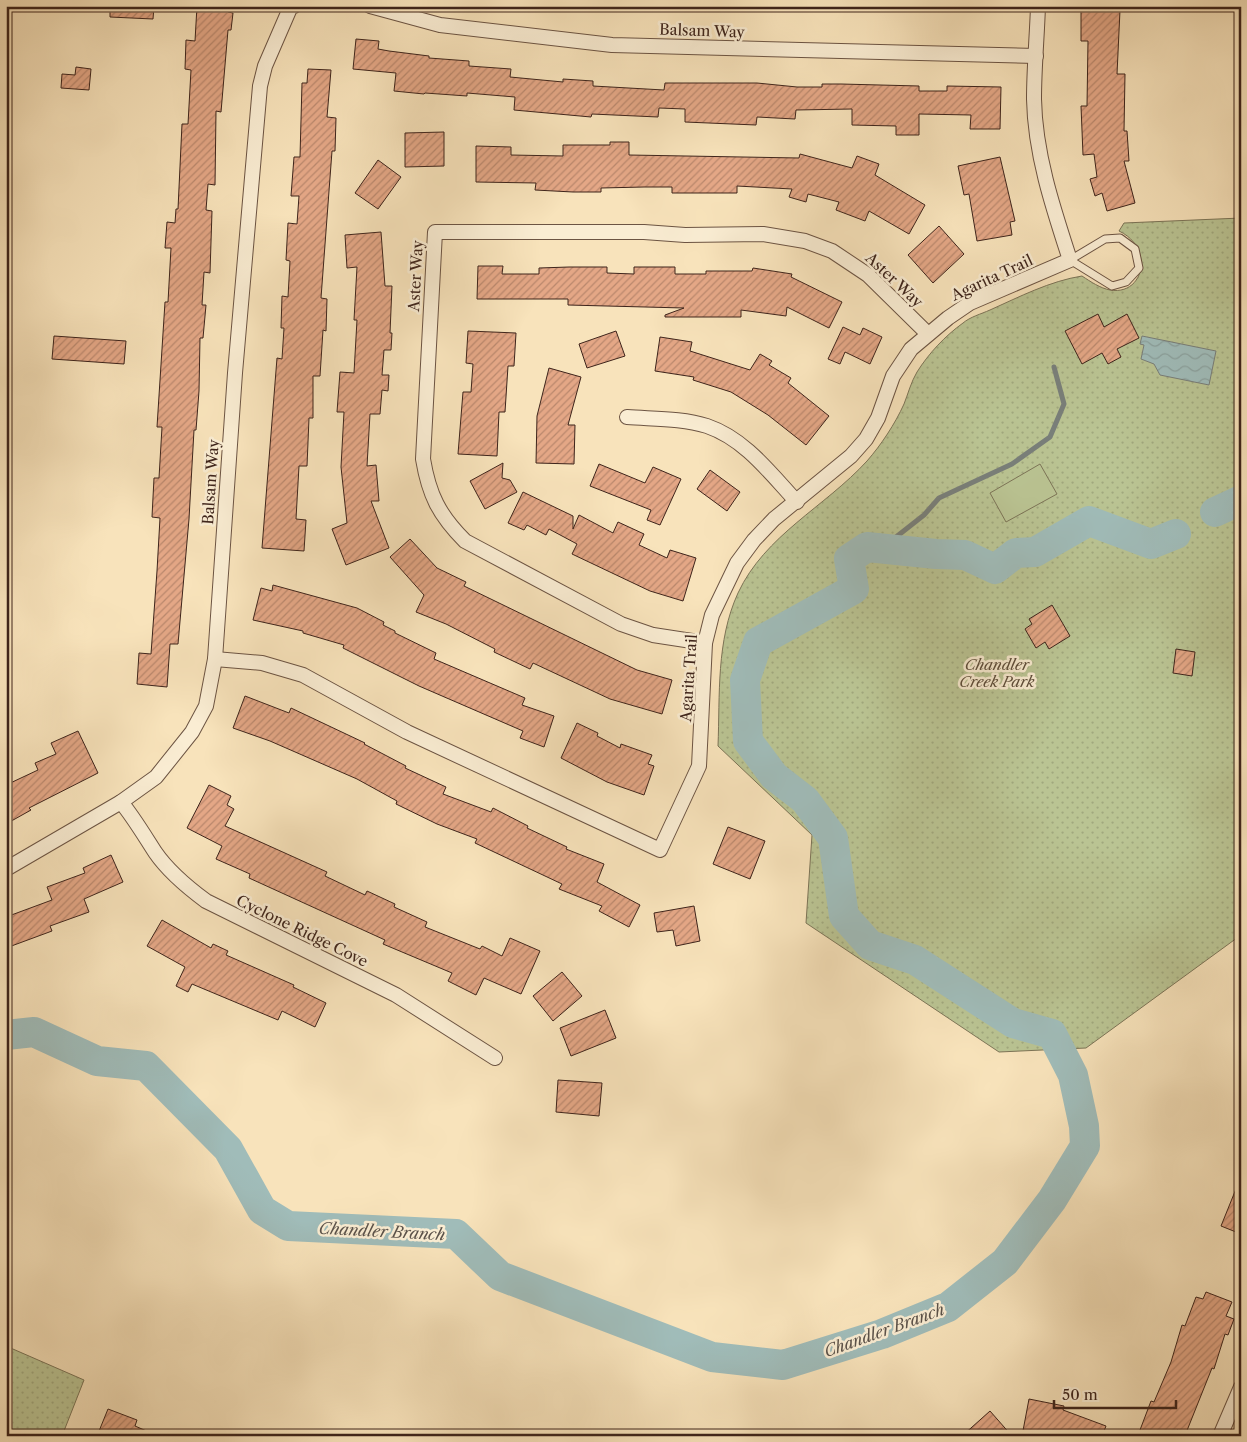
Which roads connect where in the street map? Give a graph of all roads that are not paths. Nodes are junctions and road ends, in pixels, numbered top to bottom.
1 (294, 6) edge
2 (370, 6) edge
3 (1038, 6) edge
4 (1036, 56) junction
5 (1070, 260) junction
6 (928, 334) junction
7 (627, 417) dead end
8 (797, 502) junction
9 (705, 643) junction
10 (216, 659) junction
11 (122, 802) junction
12 (6, 869) edge
13 (495, 1058) dead end
14 (1241, 1386) edge
15 (1220, 1436) edge

1 - 10 street, Balsam Way
2 - 4 street, Balsam Way
3 - 4 street
4 - 5 street
5 - 5 lane
5 - 6 street, Agarita Trail
6 - 8 street, Agarita Trail
6 - 9 street, Aster Way
7 - 8 street
8 - 9 street, Agarita Trail
9 - 10 street, Agarita Trail
10 - 11 street, Balsam Way
11 - 12 street, Balsam Way
11 - 13 street, Cyclone Ridge Cove
14 - 15 street

